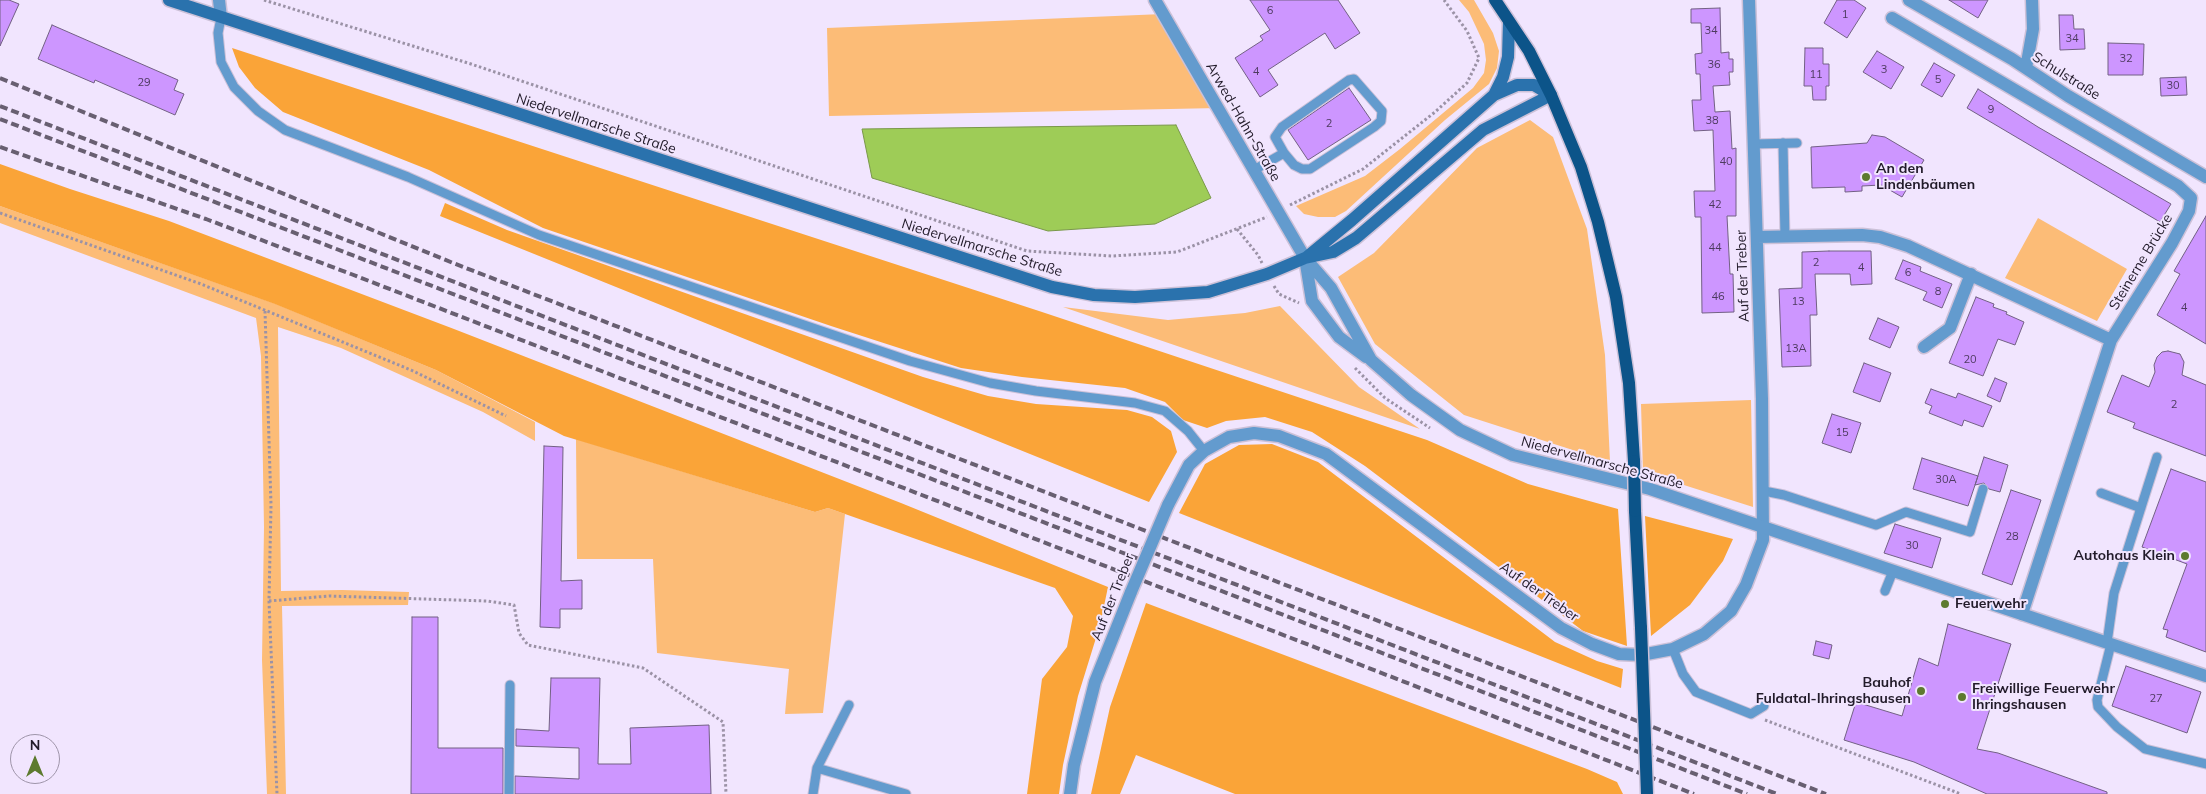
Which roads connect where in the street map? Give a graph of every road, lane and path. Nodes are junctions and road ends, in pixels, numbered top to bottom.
1 (169, 0) edge
2 (219, 0) edge
3 (264, 0) edge
4 (1156, 0) edge
5 (1495, 0) edge
6 (1749, 0) edge
7 (1909, 0) edge
8 (2032, 0) edge
9 (221, 18) junction
10 (1892, 18) dead end
11 (1509, 22) junction
12 (2026, 68) junction
13 (1494, 95) junction
14 (1551, 95) junction
15 (1797, 142) dead end
16 (1783, 143) junction
17 (1754, 144) junction
18 (1284, 153) junction
19 (1254, 170) junction
20 (2206, 177) edge
21 (0, 213) edge
22 (1757, 237) junction
23 (1785, 237) junction
24 (1305, 258) junction
25 (1267, 274) junction
26 (1971, 274) junction
27 (1304, 309) dead end
28 (265, 311) junction
29 (2111, 340) junction
30 (1924, 347) dead end
31 (1370, 360) junction
32 (1354, 366) dead end
33 (506, 416) dead end
34 (1432, 429) dead end
35 (1204, 451) junction
36 (2157, 457) dead end
37 (1983, 489) dead end
38 (1764, 491) junction
39 (2101, 493) dead end
40 (2141, 508) junction
41 (1764, 529) junction
42 (1892, 571) junction
43 (1885, 591) dead end
44 (269, 601) junction
45 (2022, 614) junction
46 (2109, 643) junction
47 (1673, 649) junction
48 (2206, 676) edge
49 (510, 685) dead end
50 (849, 705) dead end
51 (1764, 706) dead end
52 (1751, 714) junction
53 (2206, 764) edge
54 (817, 768) junction
55 (277, 794) edge
56 (509, 794) edge
57 (726, 794) edge
58 (813, 794) edge
59 (906, 794) edge
60 (1070, 794) edge
61 (1647, 794) edge
62 (1961, 794) edge

1 - 9 main road, Niedervellmarsche Straße
2 - 9 street
3 - 25 path
4 - 19 street, Arwed-Hahn-Straße
5 - 11 main road
6 - 17 street, Auf der Treber
7 - 12 street, Schulstraße
8 - 12 street
9 - 25 main road, Niedervellmarsche Straße
9 - 35 lane
10 - 29 street, Steinerne Brücke
11 - 13 main road
11 - 14 main road
12 - 20 street, Schulstraße
13 - 14 main road
13 - 24 main road
14 - 24 main road
14 - 61 main road, bridge
15 - 16 lane
16 - 17 lane
16 - 23 lane
17 - 22 street, Auf der Treber
18 - 18 lane
18 - 19 lane
19 - 24 street, Arwed-Hahn-Straße
21 - 28 path
22 - 23 street
22 - 38 street, Auf der Treber
23 - 26 street
24 - 25 main road, Niedervellmarsche Straße
24 - 31 street, Niedervellmarsche Straße
24 - 31 street
25 - 27 path
26 - 29 street
26 - 30 street
28 - 33 path
28 - 44 path
29 - 45 street, Steinerne Brücke
31 - 41 street, Niedervellmarsche Straße
32 - 34 path
35 - 47 street, Auf der Treber
35 - 60 street, Auf der Treber, bridge
36 - 40 lane
37 - 38 lane
38 - 41 street, Auf der Treber
39 - 40 lane
40 - 46 lane
41 - 42 street, Niedervellmarsche Straße
41 - 47 street, Auf der Treber
42 - 43 lane
42 - 45 street, Niedervellmarsche Straße
44 - 55 path
44 - 57 path
45 - 46 street, Niedervellmarsche Straße
46 - 48 street, Niedervellmarsche Straße
46 - 53 lane
47 - 52 lane
49 - 56 lane
50 - 54 lane
51 - 52 lane
52 - 62 path
54 - 58 lane
54 - 59 lane

